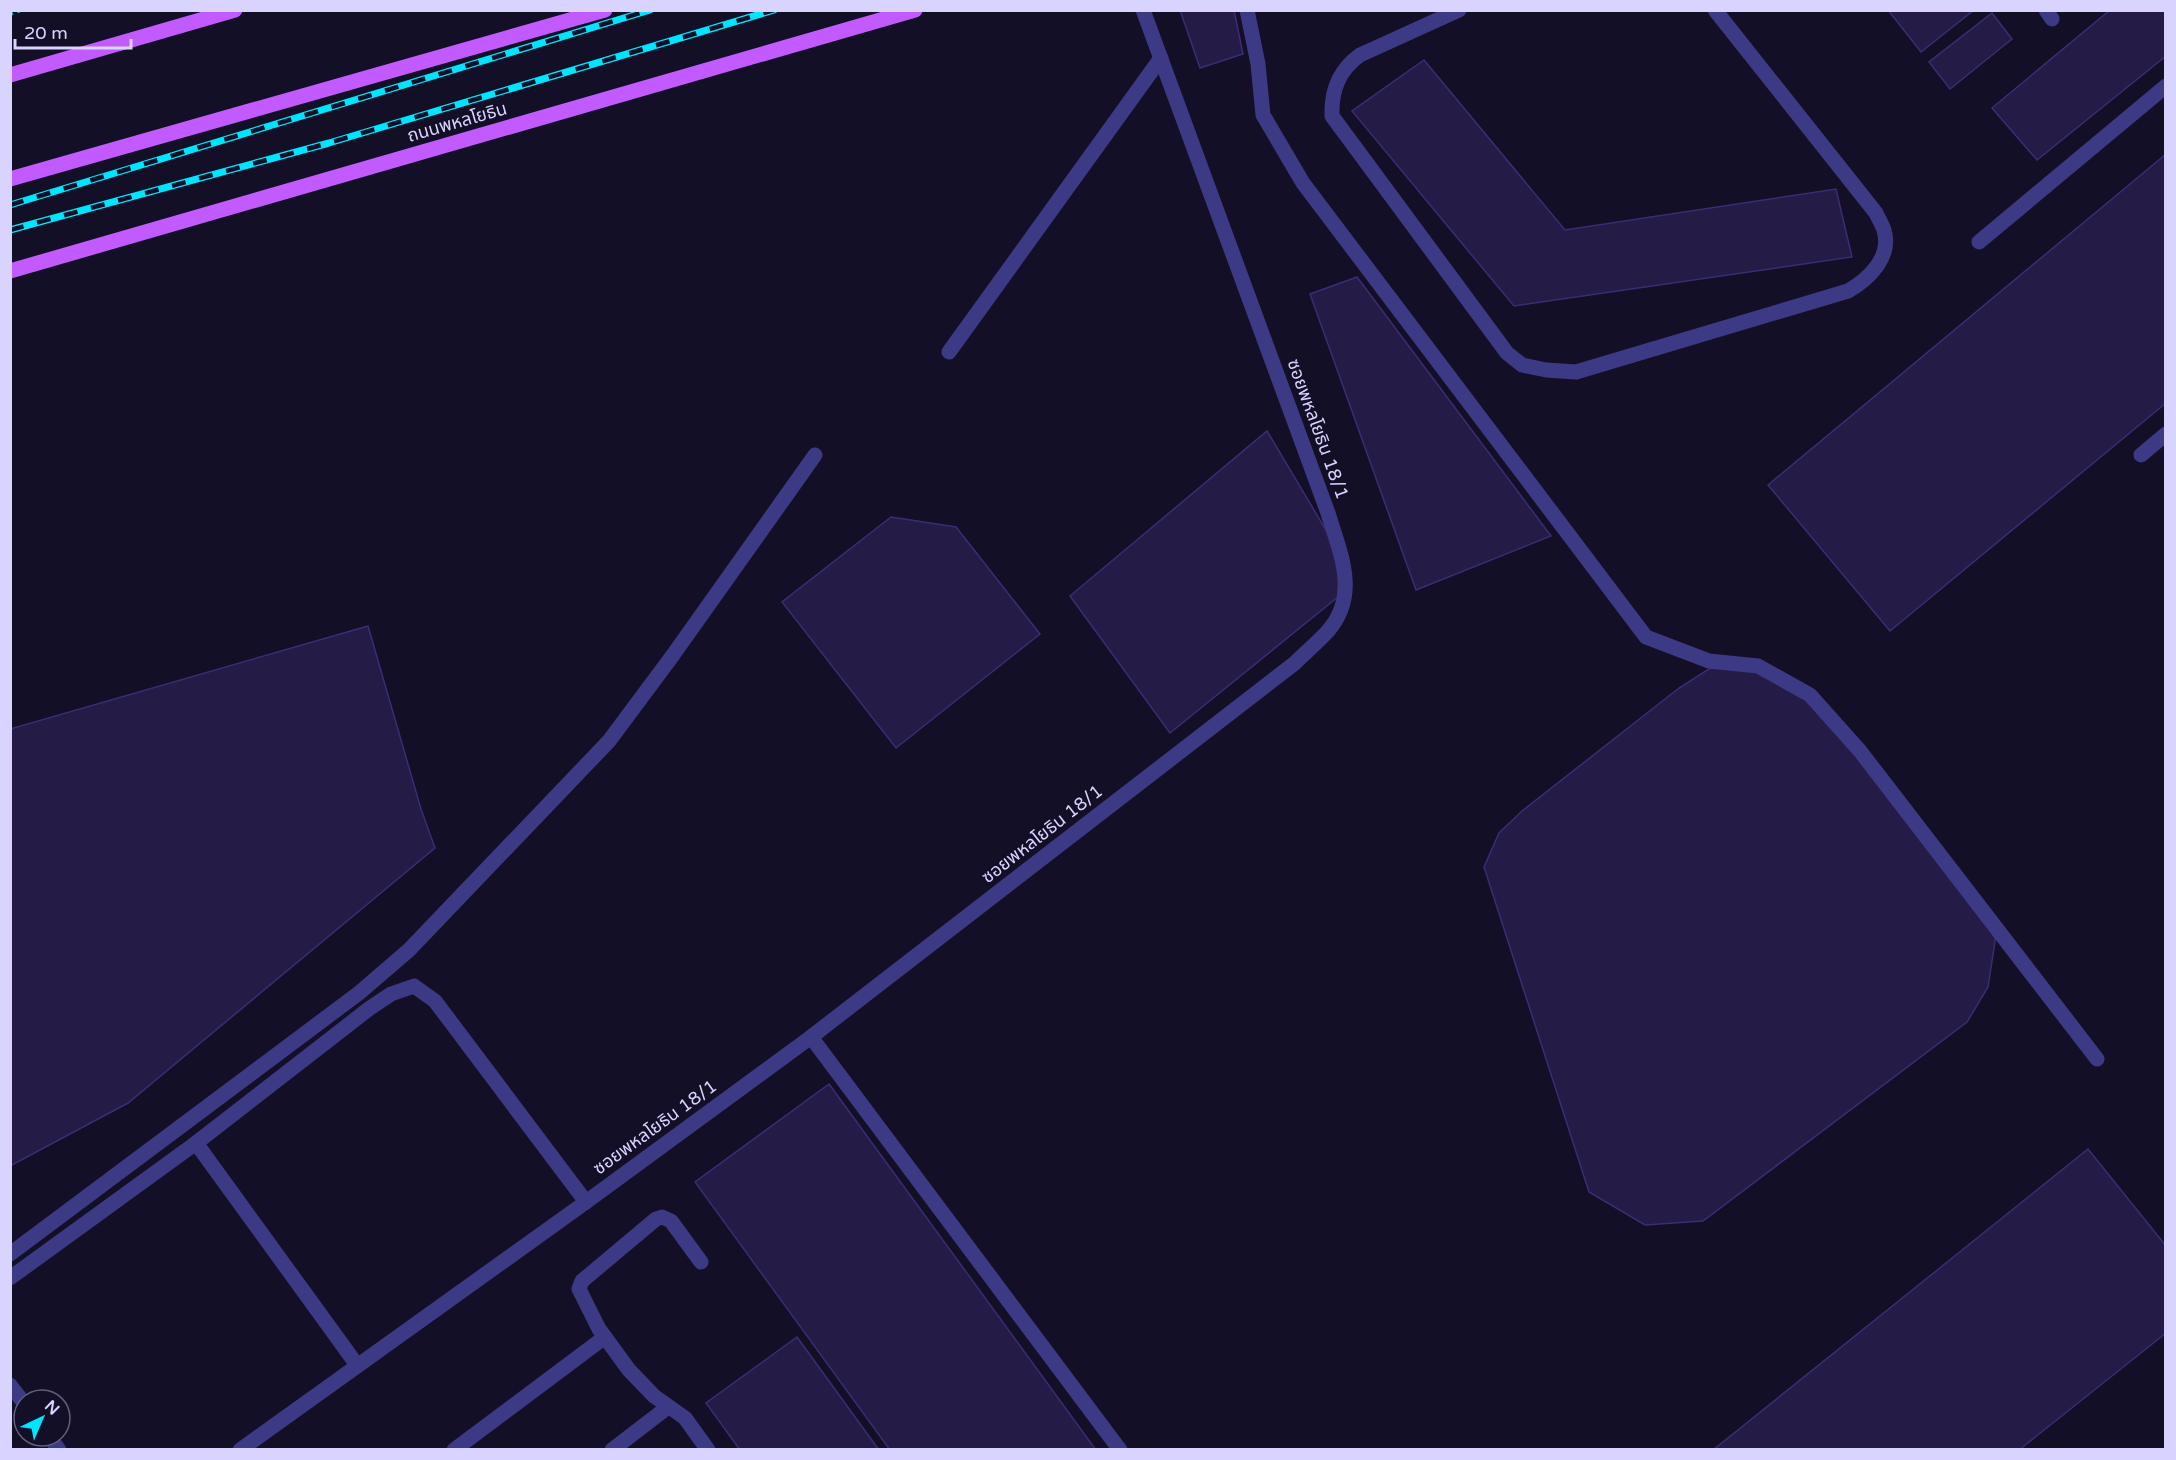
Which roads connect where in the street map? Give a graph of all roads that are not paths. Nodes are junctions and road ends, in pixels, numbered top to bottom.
1 (235, 10) edge
2 (605, 10) edge
3 (915, 10) edge
4 (1143, 10) edge
5 (1247, 10) edge
6 (1459, 10) edge
7 (1715, 10) edge
8 (1161, 58) junction
9 (10, 75) edge
10 (2166, 86) edge
11 (10, 179) edge
12 (1979, 242) dead end
13 (10, 271) edge
14 (949, 352) dead end
15 (2166, 434) edge
16 (815, 455) dead end
17 (2141, 455) dead end
18 (811, 1037) junction
19 (2097, 1059) dead end
20 (196, 1143) junction
21 (586, 1202) junction
22 (10, 1254) edge
23 (701, 1262) dead end
24 (10, 1278) edge
25 (606, 1337) junction
26 (357, 1365) junction
27 (668, 1407) junction
28 (240, 1449) edge
29 (454, 1449) edge
30 (612, 1449) edge
31 (708, 1449) edge
32 (1120, 1449) edge

1 - 9 main road
2 - 11 main road
3 - 13 main road, ถนนพหลโยธิน
4 - 8 street, ซอยพหลโยธิน 18/1
5 - 19 street
6 - 7 street
8 - 14 street
8 - 18 street, ซอยพหลโยธิน 18/1
10 - 12 street
15 - 17 street
16 - 22 street
18 - 21 street, ซอยพหลโยธิน 18/1
18 - 32 street
20 - 21 street
20 - 24 street
20 - 26 street
21 - 26 street, ซอยพหลโยธิน 18/1
23 - 25 street
25 - 27 street
25 - 29 street
26 - 28 street, ซอยพหลโยธิน 18/1
27 - 30 street
27 - 31 street

